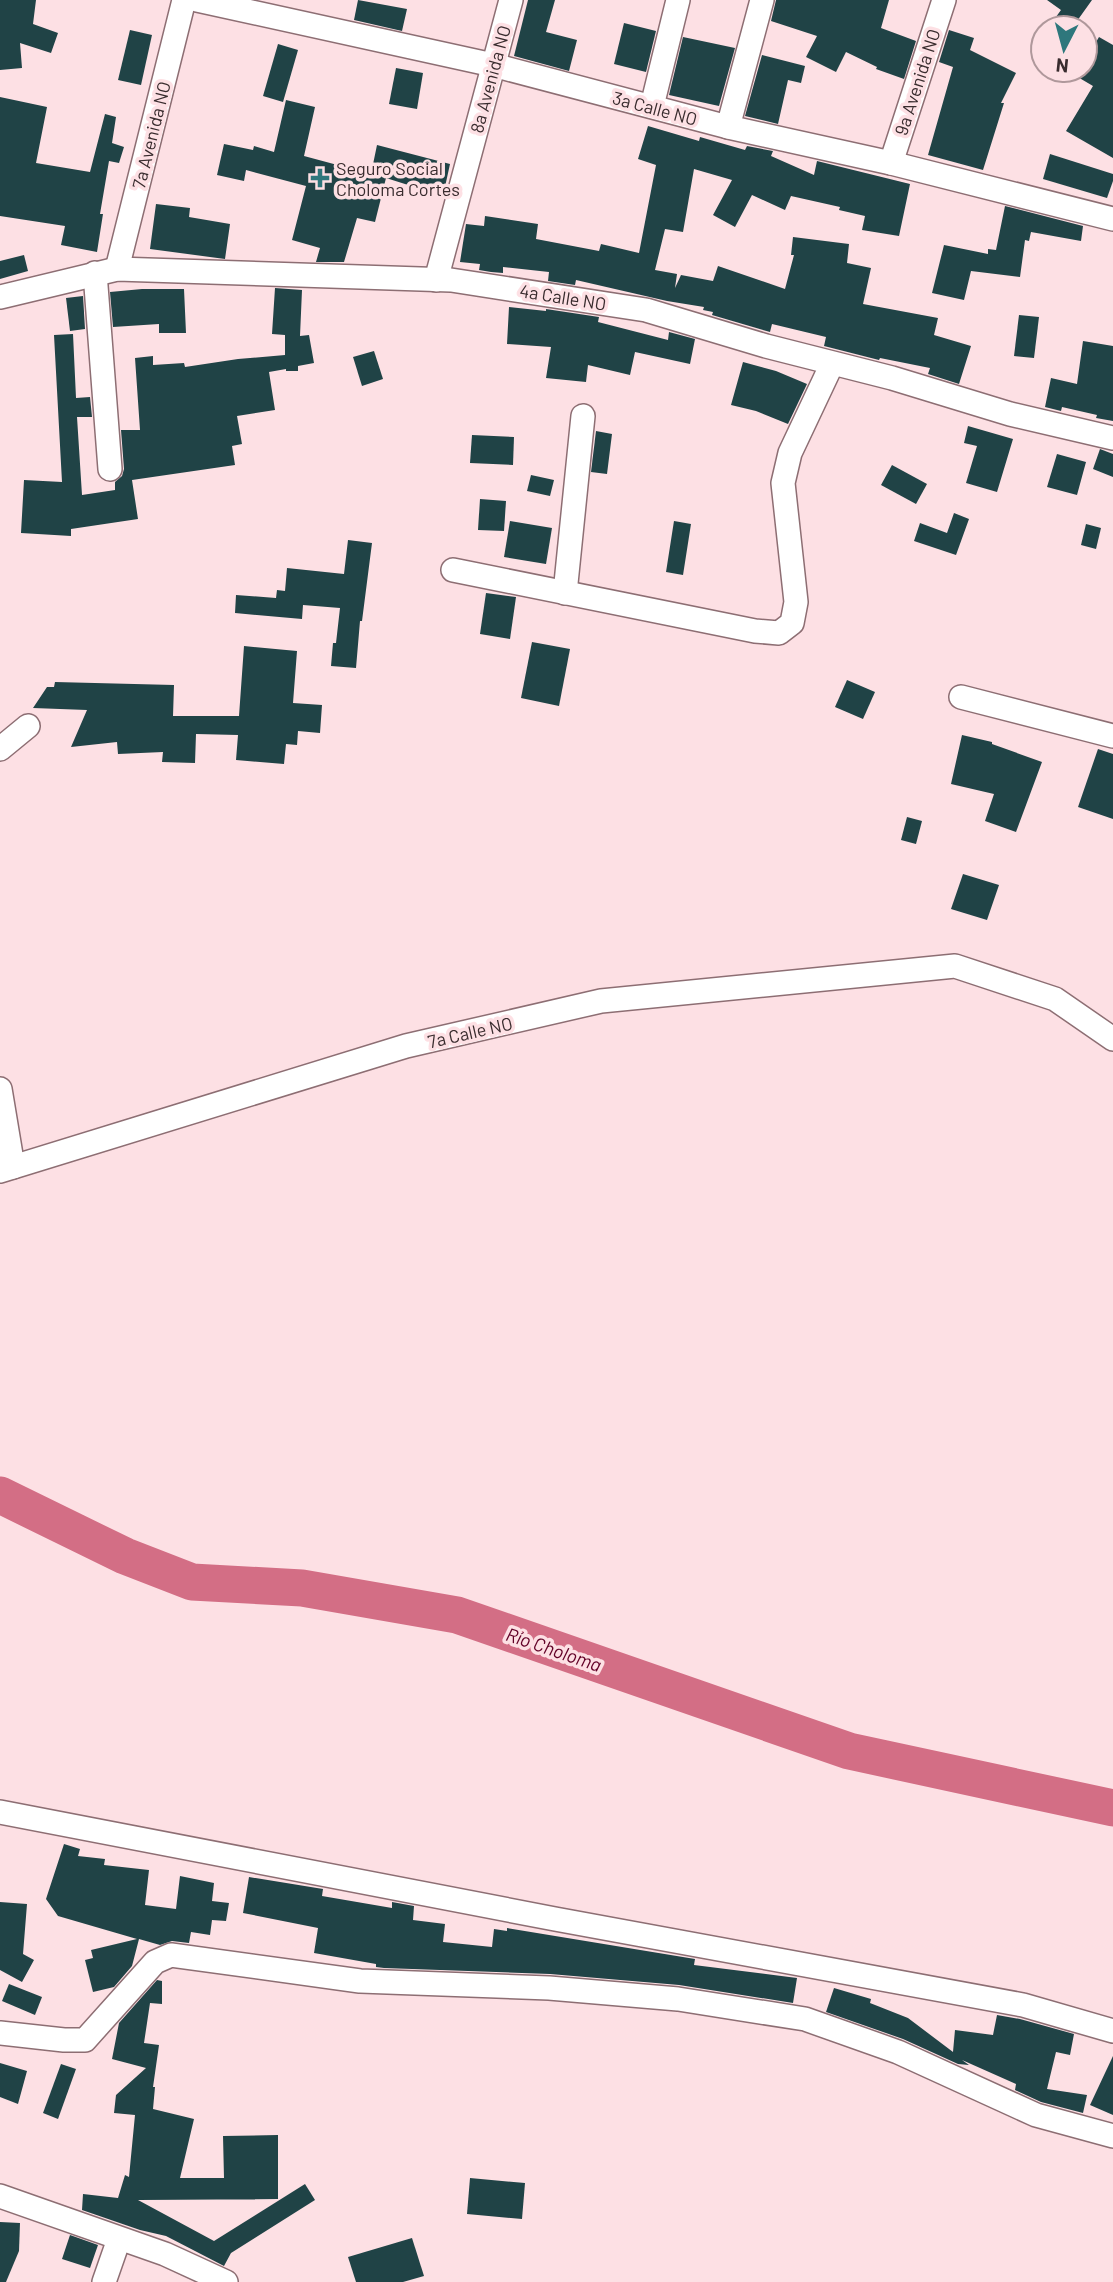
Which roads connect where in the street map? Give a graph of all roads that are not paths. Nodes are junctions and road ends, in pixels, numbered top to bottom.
1 (184, 0) edge
2 (197, 0) edge
3 (511, 0) edge
4 (678, 0) edge
5 (762, 0) edge
6 (944, 0) edge
7 (493, 65) junction
8 (652, 106) junction
9 (728, 127) junction
10 (891, 163) junction
11 (1113, 219) edge
12 (106, 271) junction
13 (436, 280) junction
14 (0, 297) edge
15 (832, 364) junction
16 (583, 416) dead end
17 (1113, 438) edge
18 (110, 469) dead end
19 (453, 570) dead end
20 (565, 593) junction
21 (961, 697) dead end
22 (28, 726) dead end
23 (1113, 736) edge
24 (0, 749) edge
25 (1113, 1039) edge
26 (0, 1089) edge
27 (6, 1169) edge
28 (0, 1812) edge
29 (1113, 2031) edge
30 (0, 2033) edge
31 (1113, 2136) edge
32 (0, 2196) edge
33 (119, 2239) junction
34 (104, 2282) edge
35 (226, 2282) edge

1 - 12 street, 7a Avenida NO
2 - 7 street, 3a Calle NO
3 - 7 street, 8a Avenida NO
4 - 8 street
5 - 9 street
6 - 10 street, 9a Avenida NO
7 - 8 street, 3a Calle NO
7 - 13 street, 8a Avenida NO
8 - 9 street, 3a Calle NO
9 - 10 street, 3a Calle NO
10 - 11 street, 3a Calle NO
12 - 13 street, 4a Calle NO
12 - 14 street, 4a Calle NO
12 - 18 street, 7a Avenida NO
13 - 15 street, 4a Calle NO
15 - 17 street, 4a Calle NO
15 - 20 street
16 - 20 street
19 - 20 street
21 - 23 street
22 - 24 street
25 - 27 street, 7a Calle NO
26 - 27 street
28 - 29 street
30 - 31 street
32 - 33 street
33 - 34 street
33 - 35 street

